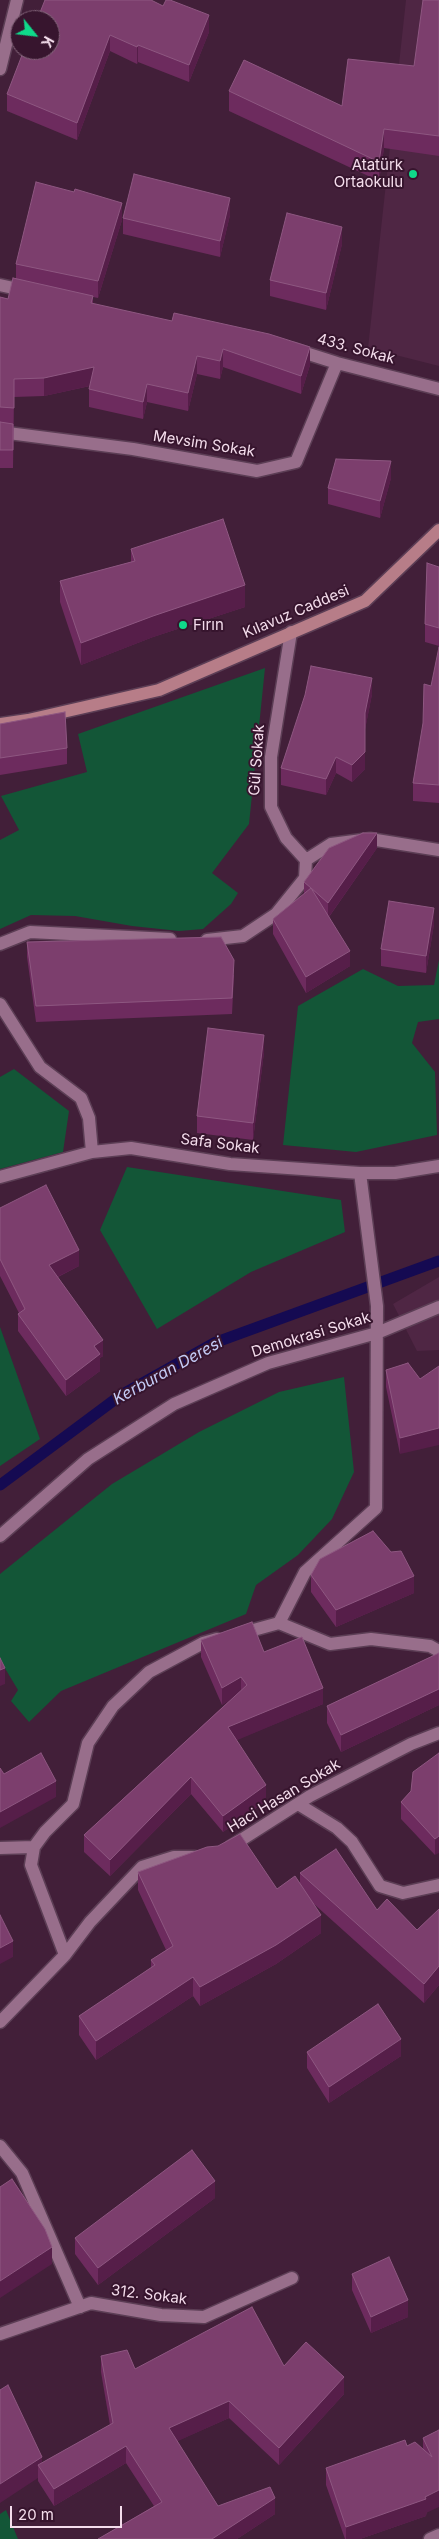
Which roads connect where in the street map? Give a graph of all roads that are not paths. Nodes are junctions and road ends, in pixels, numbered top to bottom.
1 (17, 0) edge
2 (0, 70) edge
3 (0, 285) edge
4 (36, 292) edge
5 (284, 347) edge
6 (337, 363) junction
7 (439, 389) edge
8 (0, 432) edge
9 (439, 530) edge
10 (291, 632) junction
11 (0, 724) edge
12 (439, 850) edge
13 (306, 860) junction
14 (0, 944) edge
15 (0, 1004) edge
16 (92, 1152) junction
17 (439, 1166) edge
18 (360, 1173) junction
19 (0, 1177) edge
20 (439, 1307) edge
21 (377, 1332) junction
22 (0, 1536) edge
23 (278, 1623) junction
24 (439, 1650) edge
25 (439, 1733) edge
26 (298, 1804) junction
27 (0, 1848) edge
28 (34, 1848) junction
29 (222, 1853) edge
30 (206, 1857) edge
31 (439, 1885) edge
32 (65, 1955) junction
33 (0, 2022) edge
34 (0, 2146) edge
35 (292, 2278) dead end
36 (80, 2307) junction
37 (0, 2334) edge
38 (439, 2535) edge
39 (430, 2539) edge

1 - 2 street
3 - 4 street
5 - 6 street, 433. Sokak
6 - 7 street, 433. Sokak
6 - 8 street, Mevsim Sokak
9 - 10 main road, Kılavuz Caddesi
10 - 11 main road, Kılavuz Caddesi
10 - 13 street, Gül Sokak
12 - 13 street
13 - 14 street
15 - 16 street
16 - 18 street, Safa Sokak
16 - 19 street, Safa Sokak
17 - 18 street, Safa Sokak
18 - 21 street
20 - 21 street, Demokrasi Sokak
21 - 22 street, Demokrasi Sokak
21 - 23 street
23 - 24 street
23 - 28 street
25 - 26 street, Haci Hasan Sokak
26 - 29 street, Haci Hasan Sokak
26 - 31 street
27 - 28 street
28 - 32 street
30 - 32 street
32 - 33 street
34 - 36 street
35 - 36 street, 312. Sokak
36 - 37 street, 312. Sokak
38 - 39 street

